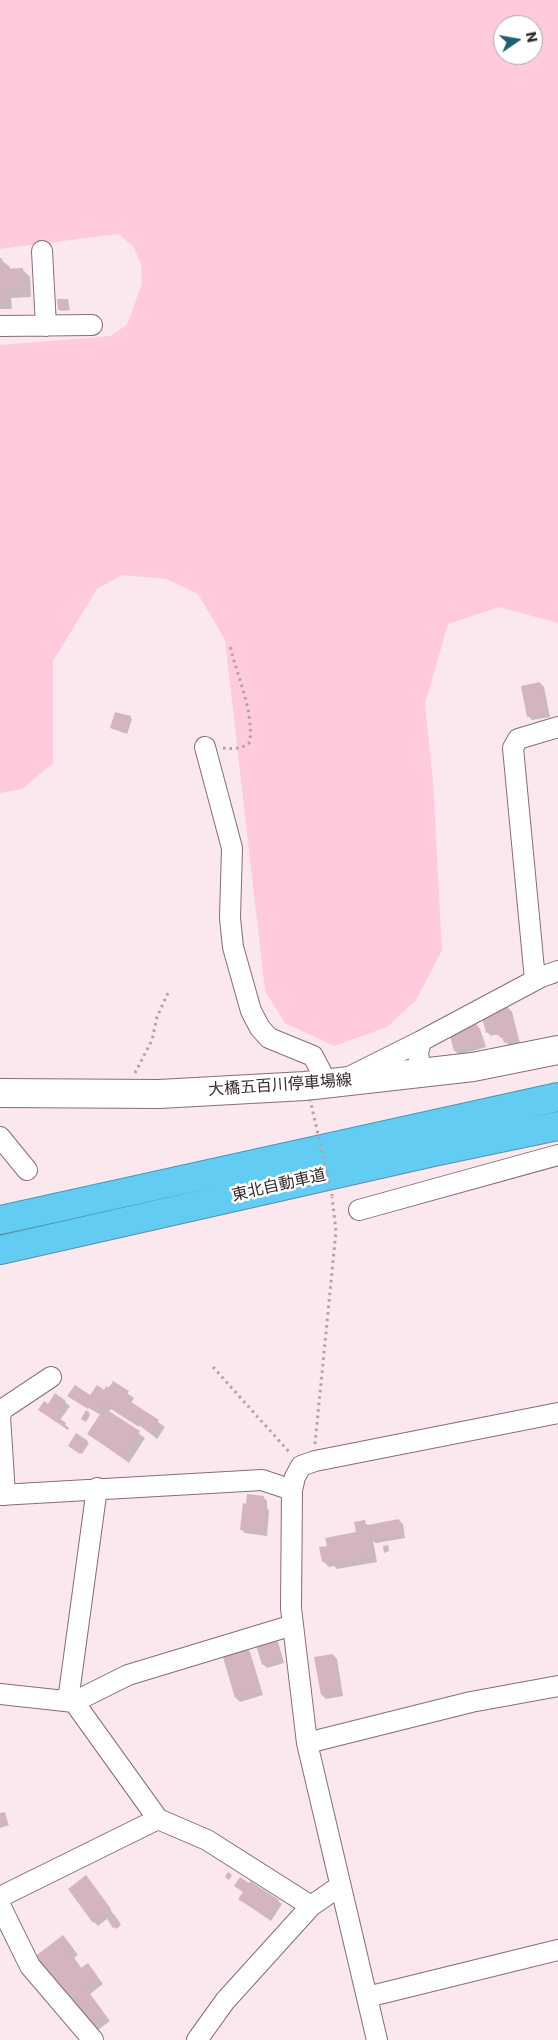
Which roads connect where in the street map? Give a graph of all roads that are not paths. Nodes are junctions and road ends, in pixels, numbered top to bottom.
1 (42, 251) dead end
2 (92, 325) dead end
3 (0, 326) edge
4 (46, 326) junction
5 (558, 727) edge
6 (205, 747) road end
7 (558, 971) edge
8 (535, 980) junction
9 (421, 1040) junction
10 (558, 1050) edge
11 (421, 1073) junction
12 (326, 1088) junction
13 (0, 1093) edge
14 (558, 1097) edge
15 (558, 1126) edge
16 (0, 1136) edge
17 (558, 1155) edge
18 (28, 1170) dead end
19 (359, 1210) dead end
20 (0, 1220) edge
21 (0, 1250) edge
22 (51, 1377) dead end
23 (558, 1413) edge
24 (0, 1416) edge
25 (97, 1488) junction
26 (292, 1490) junction
27 (2, 1495) edge
28 (293, 1626) junction
29 (558, 1686) edge
30 (0, 1694) edge
31 (71, 1702) junction
32 (307, 1743) junction
33 (158, 1819) junction
34 (340, 1886) junction
35 (0, 1897) edge
36 (0, 1905) edge
37 (311, 1906) junction
38 (558, 1950) edge
39 (366, 1997) junction
40 (93, 2040) edge
41 (197, 2040) edge
42 (377, 2040) edge

1 - 4 street
2 - 4 street
3 - 4 street
5 - 8 street
6 - 12 street
7 - 8 street
8 - 9 street
9 - 11 street
9 - 12 street
10 - 11 main road, 大橋五百川停車場線
11 - 12 main road, 大橋五百川停車場線
12 - 13 main road, 大橋五百川停車場線
14 - 20 highway, 東北自動車道
15 - 21 highway, 東北自動車道
16 - 18 street
17 - 19 street
22 - 24 street
23 - 26 street
24 - 27 street
25 - 26 street
25 - 27 street
25 - 31 street
26 - 28 street
28 - 31 street
28 - 32 street
29 - 32 street
30 - 31 street
31 - 33 street
32 - 34 street
33 - 35 street
33 - 37 street
34 - 37 street
34 - 39 street
36 - 40 street
37 - 41 street
38 - 39 street
39 - 42 street

